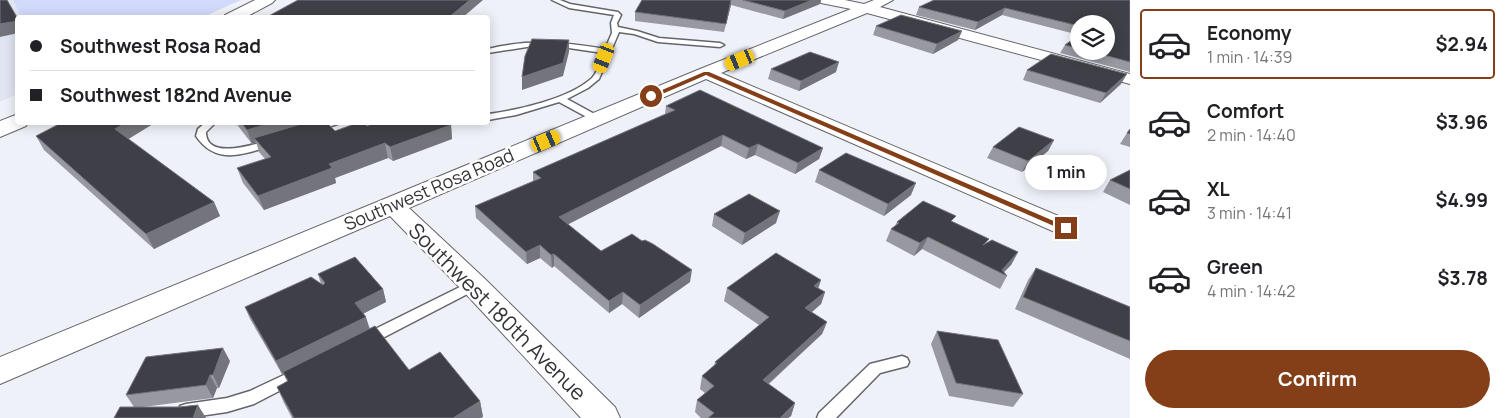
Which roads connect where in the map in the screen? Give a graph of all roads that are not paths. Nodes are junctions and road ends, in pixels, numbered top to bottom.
1 (267, 0) edge
2 (555, 0) edge
3 (826, 0) edge
4 (886, 0) edge
5 (864, 8) junction
6 (237, 15) edge
7 (615, 29) junction
8 (720, 45) dead end
9 (490, 50) edge
10 (607, 52) junction
11 (706, 73) junction
12 (1130, 79) edge
13 (559, 98) junction
14 (490, 116) edge
15 (597, 119) junction
16 (15, 122) edge
17 (209, 125) edge
18 (327, 125) edge
19 (0, 130) edge
20 (308, 130) edge
21 (280, 140) edge
22 (392, 205) junction
23 (1066, 228) dead end
24 (474, 285) junction
25 (356, 345) edge
26 (902, 362) dead end
27 (314, 367) edge
28 (0, 371) edge
29 (175, 412) edge
30 (603, 418) edge
31 (825, 418) edge

1 - 6 main road
2 - 7 lane
3 - 5 street
4 - 5 street, Southwest Rosa Road
5 - 11 street, Southwest Rosa Road
5 - 12 street
7 - 8 lane
7 - 10 lane
9 - 10 lane
10 - 13 lane
11 - 15 street, Southwest Rosa Road
11 - 23 street
13 - 14 lane
13 - 15 lane
15 - 22 street, Southwest Rosa Road
16 - 19 main road
17 - 21 lane
18 - 20 lane
22 - 24 street, Southwest 180th Avenue
22 - 28 street, Southwest Rosa Road
24 - 25 lane
24 - 30 street, Southwest 180th Avenue
26 - 31 lane
27 - 29 lane

